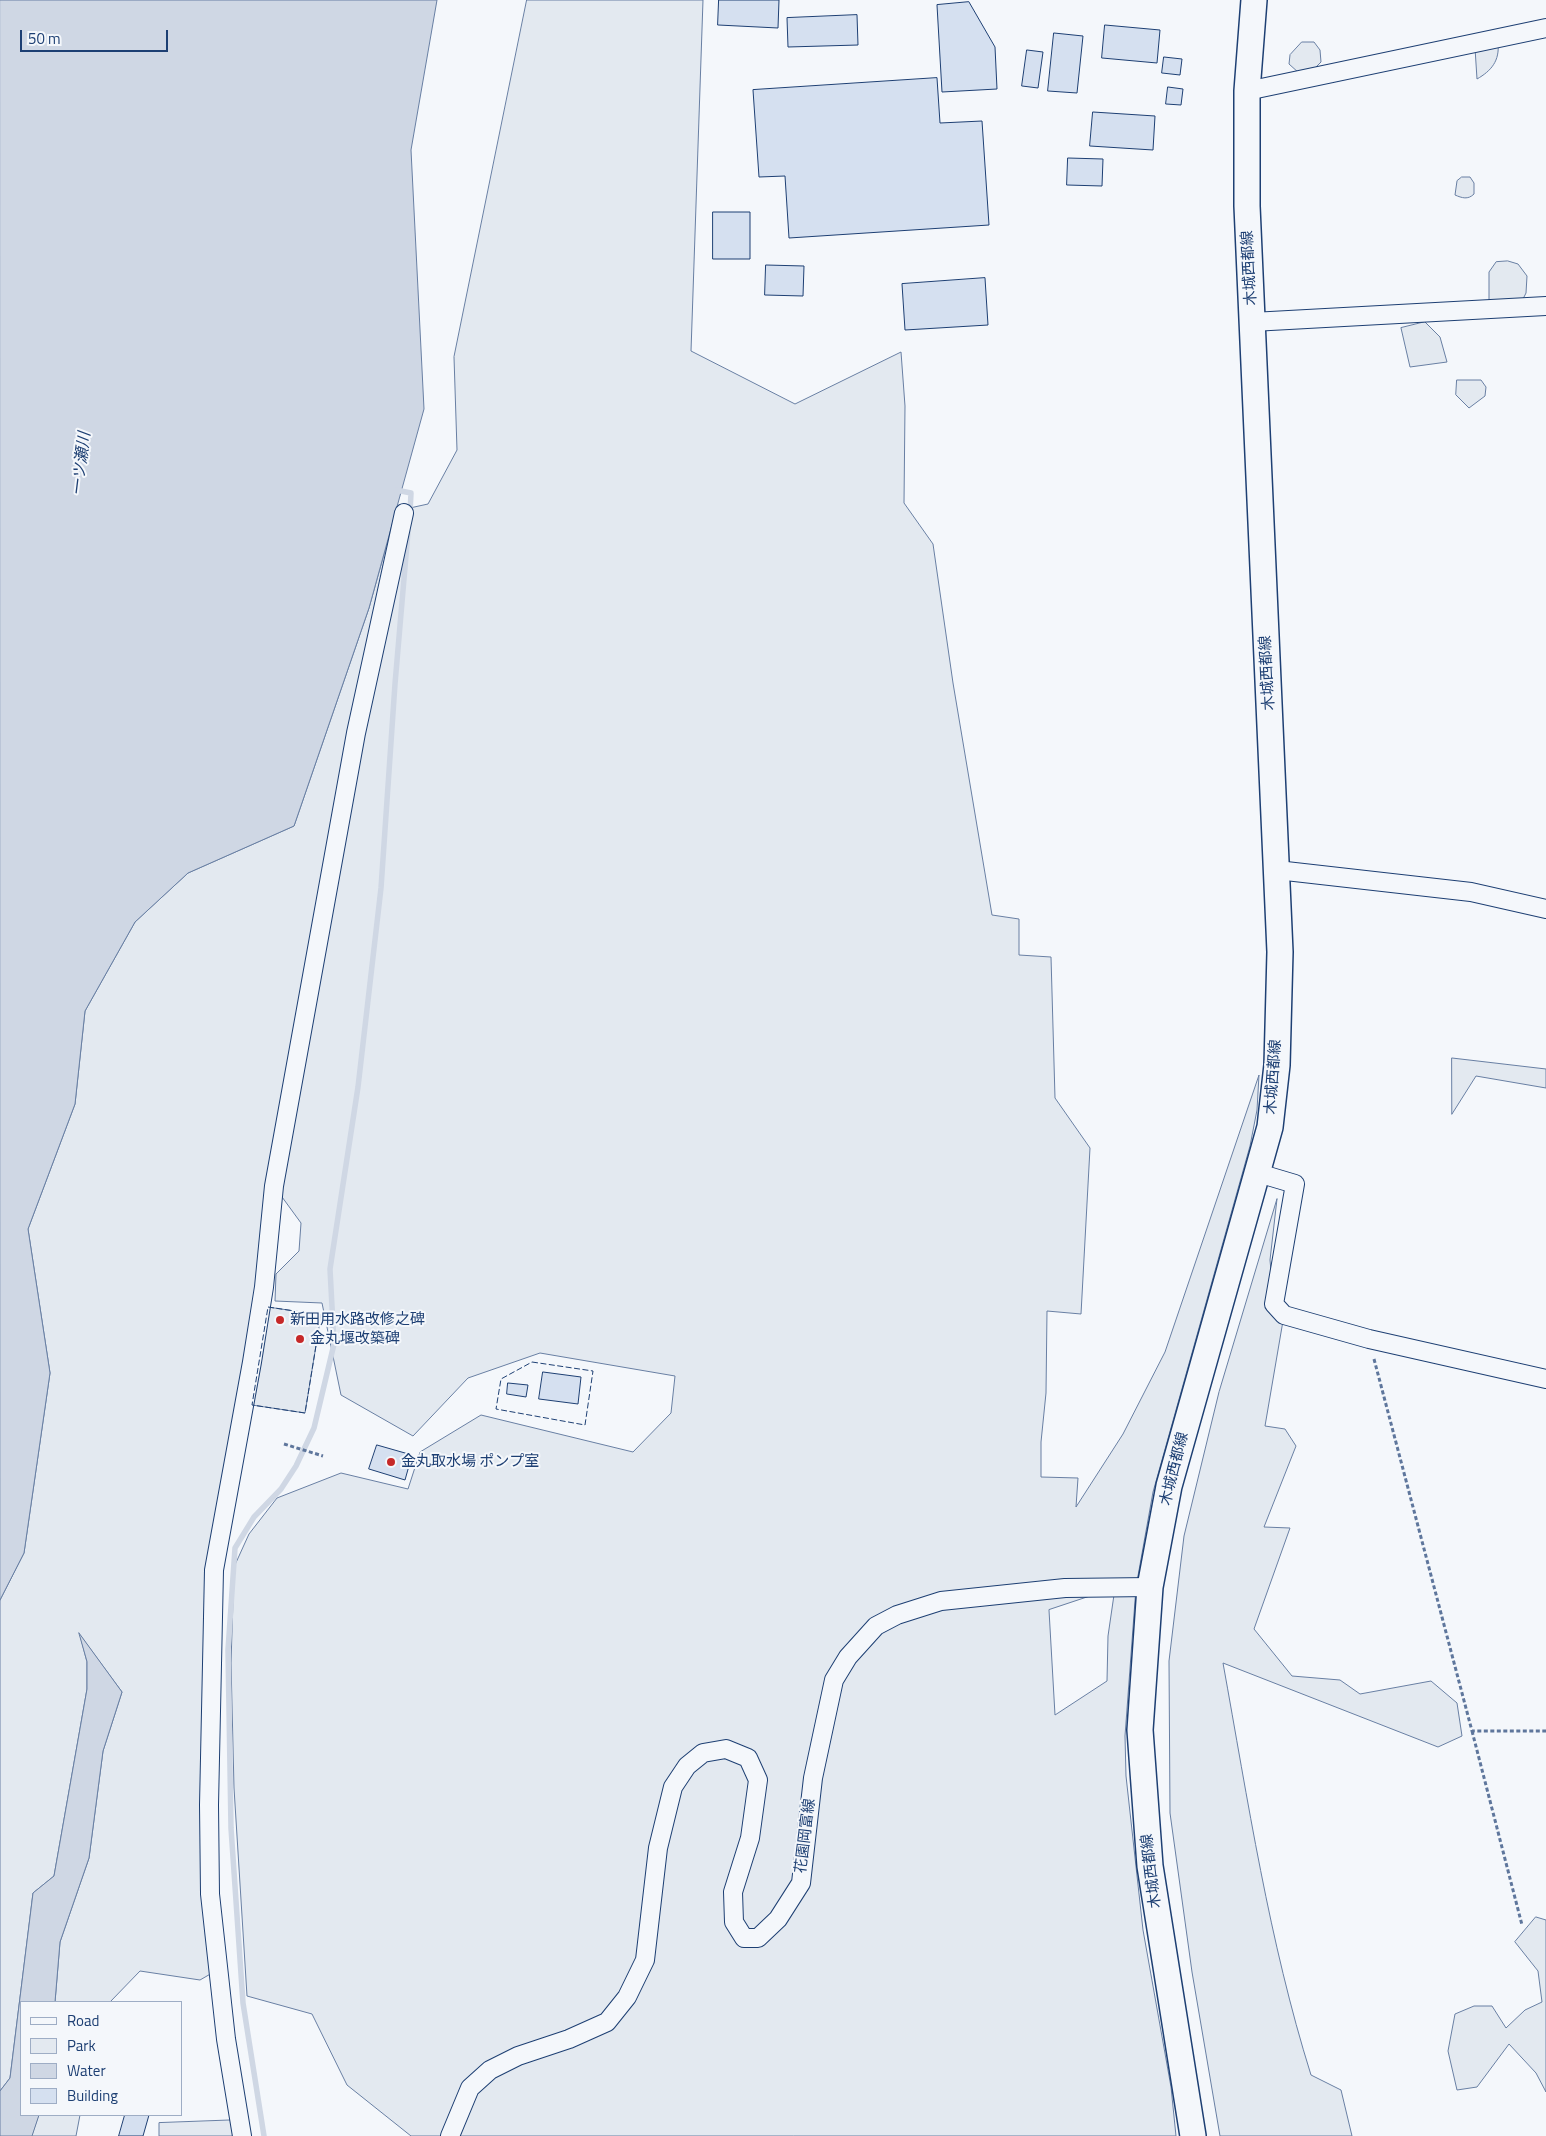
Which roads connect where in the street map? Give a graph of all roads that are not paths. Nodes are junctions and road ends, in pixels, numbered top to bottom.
1 (1254, 0) edge
2 (1546, 28) edge
3 (1247, 90) junction
4 (1546, 306) edge
5 (1252, 322) junction
6 (404, 512) dead end
7 (1277, 870) junction
8 (1546, 909) edge
9 (1258, 1173) junction
10 (1546, 1379) edge
11 (1150, 1587) junction
12 (242, 2136) edge
13 (450, 2136) edge
14 (1194, 2136) edge

1 - 3 main road, 木城西都線
2 - 3 street
3 - 5 main road, 木城西都線
4 - 5 street
5 - 7 main road, 木城西都線
6 - 12 street
7 - 8 street
7 - 9 main road, 木城西都線
9 - 10 street
9 - 11 main road, 木城西都線
11 - 13 street, 花園岡富線
11 - 14 main road, 木城西都線

